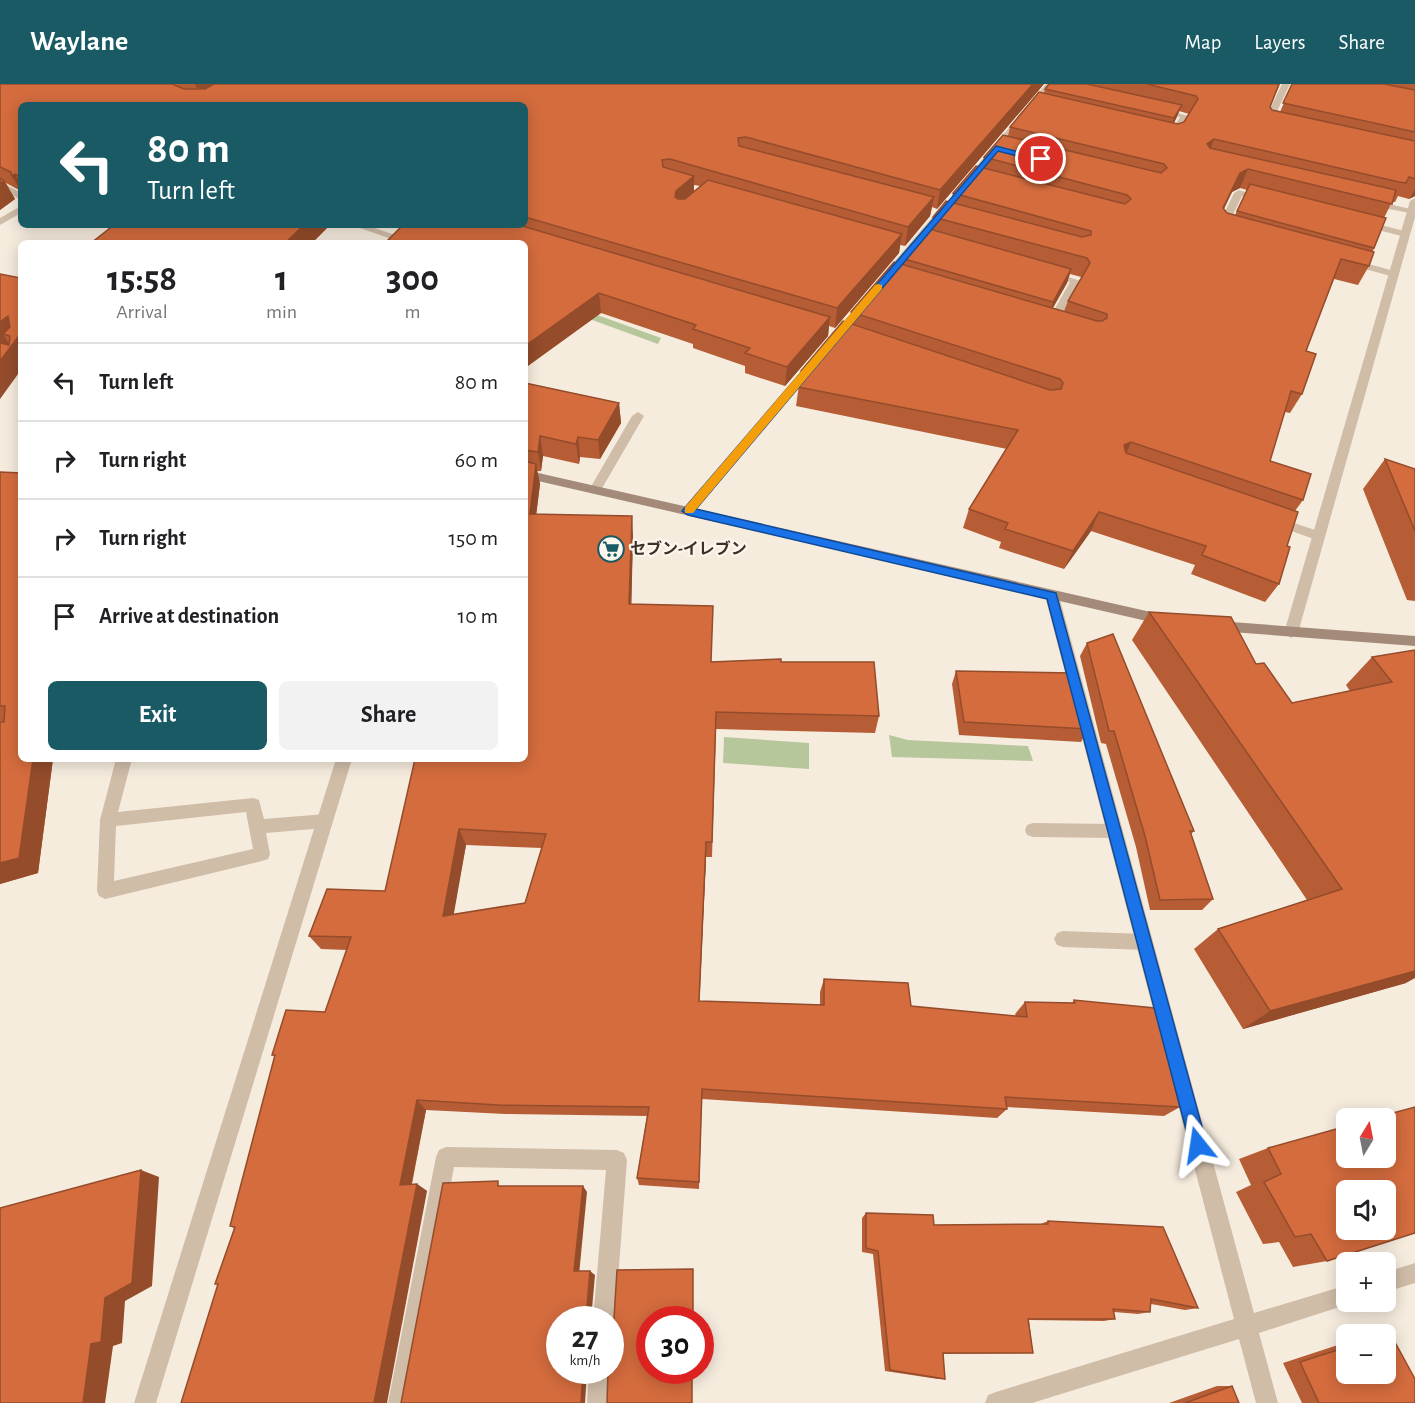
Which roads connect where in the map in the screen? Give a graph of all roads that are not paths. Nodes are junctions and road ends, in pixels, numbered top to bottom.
1 (1286, 84) edge
2 (1054, 85) edge
3 (1269, 96) edge
4 (1280, 98) junction
5 (1033, 105) junction
6 (1044, 108) edge
7 (1151, 108) edge
8 (1278, 127) edge
9 (1160, 135) edge
10 (996, 148) junction
11 (1007, 151) edge
12 (981, 182) edge
13 (0, 184) edge
14 (18, 195) edge
15 (1272, 201) edge
16 (1366, 201) edge
17 (950, 202) edge
18 (1413, 207) edge
19 (18, 211) edge
20 (1350, 221) edge
21 (0, 222) edge
22 (366, 228) edge
23 (1234, 231) edge
24 (1405, 234) junction
25 (921, 237) junction
26 (404, 240) edge
27 (932, 240) edge
28 (897, 248) edge
29 (909, 251) junction
30 (1337, 259) edge
31 (1043, 272) edge
32 (1394, 274) junction
33 (889, 279) edge
34 (1052, 323) edge
35 (816, 360) edge
36 (638, 416) dead end
37 (528, 475) edge
38 (595, 490) junction
39 (688, 511) junction
40 (1264, 517) edge
41 (1319, 536) junction
42 (1052, 596) junction
43 (1181, 622) edge
44 (1203, 624) edge
45 (1291, 633) junction
46 (1415, 641) edge
47 (123, 762) edge
48 (343, 762) edge
49 (108, 820) junction
50 (325, 821) junction
51 (257, 827) junction
52 (1033, 830) dead end
53 (1114, 831) junction
54 (1063, 939) dead end
55 (1144, 942) junction
56 (1415, 1273) edge
57 (1396, 1279) edge
58 (1336, 1298) edge
59 (605, 1306) edge
60 (1247, 1326) junction
61 (599, 1384) edge
62 (145, 1403) edge
63 (399, 1403) edge
64 (598, 1403) edge
65 (996, 1403) edge
66 (1267, 1403) edge

1 - 4 street
2 - 5 street
3 - 4 street
4 - 8 street
5 - 6 street
5 - 10 street
7 - 9 street
10 - 11 street
10 - 12 street
13 - 14 street
15 - 23 street
16 - 18 street
17 - 25 street
18 - 24 street
19 - 21 street
20 - 24 street
22 - 26 street
24 - 32 street
25 - 27 street
25 - 29 street
28 - 29 street
29 - 33 street
30 - 32 street
31 - 34 street
32 - 41 street
35 - 39 street
36 - 38 street
37 - 38 street
38 - 39 street
39 - 42 street
40 - 41 street
41 - 45 street
42 - 43 street
42 - 53 street
44 - 45 street
45 - 46 street
47 - 49 street
48 - 50 street
49 - 51 street
49 - 51 street
50 - 51 street
50 - 62 street
52 - 53 street
53 - 55 street
54 - 55 street
55 - 60 street
56 - 57 street
58 - 60 street
59 - 63 street
60 - 65 street
60 - 66 street
61 - 64 street

